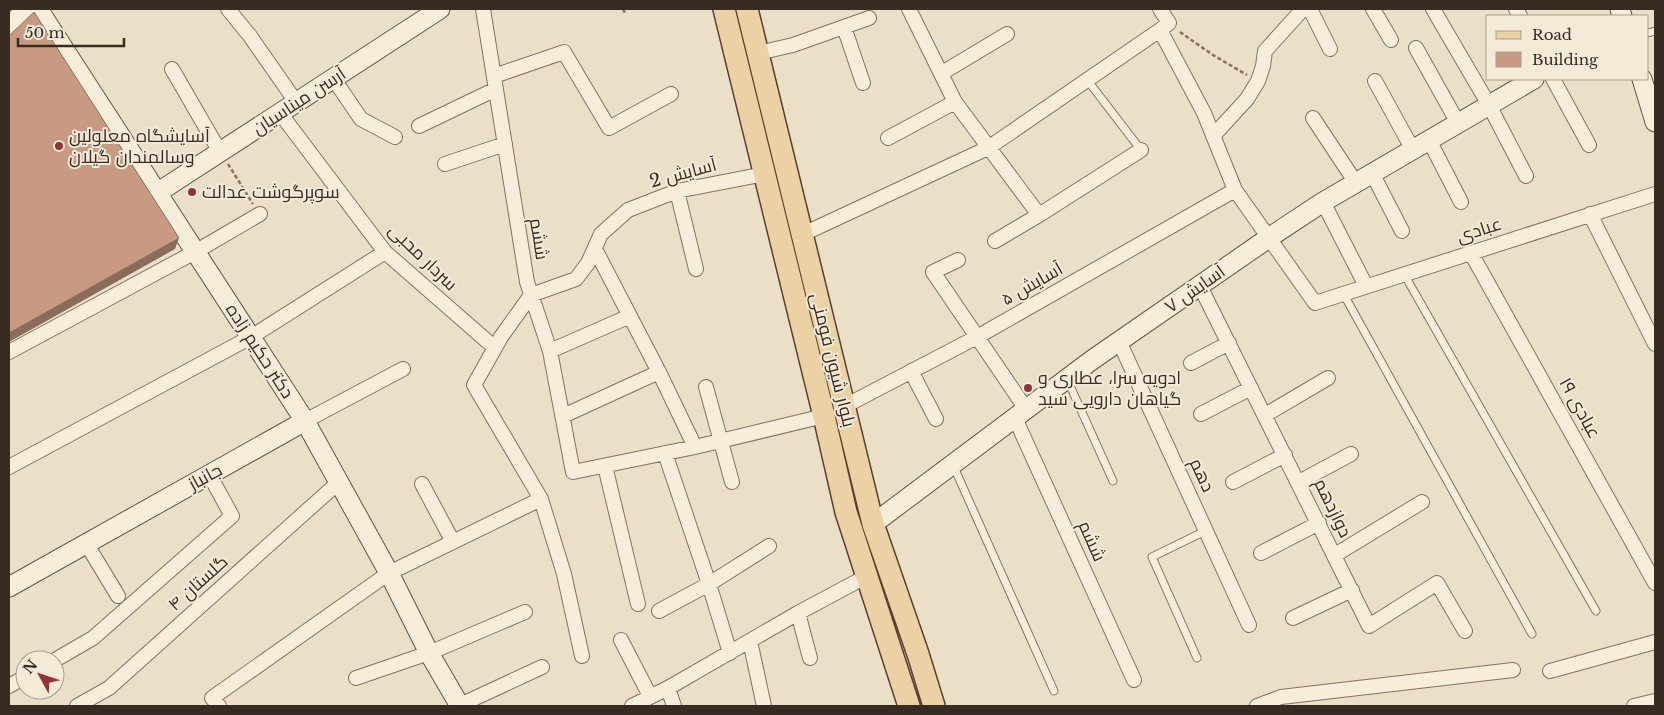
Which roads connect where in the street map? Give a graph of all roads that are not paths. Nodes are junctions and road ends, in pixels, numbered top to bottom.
1 (27, 9) edge
2 (38, 9) edge
3 (228, 9) edge
4 (440, 9) edge
5 (483, 9) edge
6 (724, 9) edge
7 (747, 9) edge
8 (1160, 9) edge
9 (1303, 9) edge
10 (1310, 9) edge
11 (1373, 9) edge
12 (1433, 9) edge
13 (911, 10) edge
14 (869, 18) dead end
15 (9, 26) edge
16 (844, 27) junction
17 (1164, 27) junction
18 (1007, 34) dead end
19 (1391, 40) dead end
20 (1416, 48) dead end
21 (1330, 49) dead end
22 (758, 53) junction
23 (172, 69) dead end
24 (942, 73) junction
25 (333, 78) junction
26 (1532, 80) edge
27 (1555, 80) edge
28 (1642, 80) edge
29 (1088, 81) junction
30 (1375, 81) dead end
31 (495, 82) junction
32 (863, 83) dead end
33 (671, 94) dead end
34 (955, 102) junction
35 (1489, 105) junction
36 (288, 107) junction
37 (1654, 112) edge
38 (1312, 118) dead end
39 (1458, 123) junction
40 (419, 126) dead end
41 (1213, 136) junction
42 (395, 137) dead end
43 (888, 138) dead end
44 (505, 144) junction
45 (1421, 145) junction
46 (1589, 145) dead end
47 (988, 148) junction
48 (1141, 150) joint
49 (220, 152) junction
50 (445, 164) dead end
51 (1372, 173) junction
52 (764, 174) junction
53 (1526, 176) dead end
54 (1356, 183) junction
55 (677, 190) junction
56 (1235, 190) junction
57 (157, 193) junction
58 (1655, 194) edge
59 (1323, 202) junction
60 (1461, 202) dead end
61 (260, 214) road end
62 (1590, 214) junction
63 (1039, 215) junction
64 (1402, 231) dead end
65 (801, 235) junction
66 (1270, 238) junction
67 (995, 240) dead end
68 (595, 249) junction
69 (195, 252) junction
70 (385, 252) junction
71 (1471, 253) junction
72 (958, 260) dead end
73 (696, 269) dead end
74 (1404, 274) junction
75 (1200, 286) junction
76 (1366, 286) junction
77 (1343, 293) junction
78 (531, 295) junction
79 (630, 316) junction
80 (251, 337) junction
81 (977, 337) junction
82 (1120, 341) junction
83 (1229, 343) junction
84 (1655, 344) edge
85 (495, 348) junction
86 (550, 351) junction
87 (9, 352) edge
88 (1191, 363) dead end
89 (403, 369) dead end
90 (911, 371) junction
91 (659, 372) junction
92 (1328, 378) dead end
93 (1067, 379) junction
94 (706, 387) dead end
95 (1251, 388) junction
96 (845, 406) junction
97 (1021, 413) junction
98 (1201, 414) dead end
99 (1265, 415) junction
100 (563, 416) junction
101 (824, 416) junction
102 (936, 419) dead end
103 (305, 421) junction
104 (721, 441) junction
105 (695, 447) junction
106 (665, 453) junction
107 (1352, 454) dead end
108 (1286, 455) junction
109 (952, 465) junction
110 (604, 466) junction
111 (9, 467) edge
112 (209, 474) junction
113 (1113, 481) dead end
114 (339, 482) junction
115 (732, 482) dead end
116 (1233, 482) dead end
117 (1299, 482) junction
118 (422, 484) dead end
119 (541, 499) junction
120 (1422, 502) dead end
121 (1319, 523) junction
122 (873, 524) junction
123 (1206, 530) junction
124 (453, 542) junction
125 (86, 543) junction
126 (769, 546) dead end
127 (1261, 553) dead end
128 (1335, 555) junction
129 (389, 573) junction
130 (867, 576) junction
131 (1655, 583) edge
132 (710, 584) junction
133 (9, 587) edge
134 (1352, 590) junction
135 (118, 596) dead end
136 (638, 604) dead end
137 (659, 611) dead end
138 (1596, 611) dead end
139 (525, 612) dead end
140 (798, 613) junction
141 (1293, 618) dead end
142 (1249, 625) dead end
143 (1465, 631) dead end
144 (1532, 634) dead end
145 (621, 640) dead end
146 (750, 641) junction
147 (1655, 642) edge
148 (429, 653) junction
149 (730, 653) junction
150 (65, 654) edge
151 (918, 654) junction
152 (582, 656) dead end
153 (810, 658) dead end
154 (1197, 658) dead end
155 (894, 660) junction
156 (542, 667) dead end
157 (1513, 670) dead end
158 (1550, 671) dead end
159 (356, 678) dead end
160 (1134, 680) dead end
161 (668, 688) junction
162 (1054, 691) dead end
163 (650, 696) junction
164 (1655, 701) edge
165 (77, 706) edge
166 (219, 706) edge
167 (459, 706) edge
168 (632, 706) edge
169 (674, 706) edge
170 (764, 706) edge
171 (909, 706) edge
172 (934, 706) edge
173 (1257, 706) edge
174 (1634, 706) edge

1 - 15 street
2 - 57 street, دکتر حکیم زاده
3 - 36 street, سردار محبی
4 - 25 street, آرسن میناسیان
5 - 31 street, ششم
6 - 52 main road, بلوار شیون فومنی
7 - 22 main road, بلوار شیون فومنی
8 - 17 street
9 - 41 street
10 - 21 street
11 - 19 street
12 - 35 street
13 - 24 street
14 - 16 street
16 - 22 street
16 - 32 street
17 - 29 street
17 - 41 street
18 - 24 street
20 - 39 street
22 - 65 main road, بلوار شیون فومنی
23 - 49 street
24 - 34 street
25 - 36 street, آرسن میناسیان
25 - 42 street
26 - 35 street, آسایش ۷
27 - 46 street
28 - 37 street
29 - 47 street
29 - 48 lane
30 - 45 street
31 - 33 street
31 - 40 street
31 - 44 street, ششم
34 - 43 street
34 - 47 street
35 - 39 street, آسایش ۷
35 - 53 street
36 - 49 street, آرسن میناسیان
36 - 70 street, سردار محبی
38 - 54 street
39 - 45 street, آسایش ۷
41 - 56 street
44 - 50 street
44 - 78 street, ششم
45 - 51 street, آسایش ۷
45 - 60 street
47 - 63 street
47 - 65 street
48 - 63 street
49 - 57 street, آرسن میناسیان
51 - 54 street, آسایش ۷
51 - 64 street
52 - 55 street, آسایش 2
52 - 101 main road, بلوار شیون فومنی
54 - 59 street, آسایش ۷
55 - 68 street, آسایش 2
55 - 73 street
56 - 66 street
56 - 81 street, آسایش ۵
57 - 69 street, دکتر حکیم زاده
58 - 62 street, عبادی
59 - 66 street, آسایش ۷
59 - 76 street
61 - 69 street
62 - 71 street, عبادی
62 - 84 street
63 - 67 street
65 - 96 main road, بلوار شیون فومنی
66 - 75 street, آسایش ۷
66 - 77 street, عبادی
68 - 78 street, آسایش 2
68 - 79 street
69 - 80 street, دکتر حکیم زاده
69 - 87 street
70 - 80 street
70 - 85 street, سردار محبی
71 - 74 street, عبادی
71 - 131 street, عبادی ۱۹
72 - 81 street, ششم
74 - 76 street, عبادی
74 - 138 lane
75 - 82 street, آسایش ۷
75 - 83 street, دوازدهم
76 - 77 street, عبادی
77 - 144 lane
78 - 85 street
78 - 86 street, ششم
79 - 86 street
79 - 91 street
80 - 103 street, دکتر حکیم زاده
80 - 111 street
81 - 90 street, آسایش ۵
81 - 97 street, ششم
82 - 93 street, آسایش ۷
82 - 123 street, دهم
83 - 88 street
83 - 95 street, دوازدهم
85 - 119 street
86 - 100 street, ششم
89 - 103 street, جانباز
90 - 96 street, آسایش ۵
90 - 102 street
91 - 100 street
91 - 105 street
92 - 99 street
93 - 97 street, آسایش ۷
93 - 113 lane
94 - 104 street
95 - 98 street
95 - 99 street, دوازدهم
96 - 122 main road, بلوار شیون فومنی
97 - 109 street, آسایش ۷
97 - 160 street, ششم
99 - 108 street, دوازدهم
100 - 110 street, ششم
101 - 104 street
101 - 130 main road, بلوار شیون فومنی
103 - 112 street, جانباز
103 - 114 street, دکتر حکیم زاده
104 - 105 street
104 - 115 street
105 - 106 street
106 - 110 street
106 - 132 street
107 - 117 street
108 - 116 street
108 - 117 street, دوازدهم
109 - 122 street, آسایش ۷
109 - 162 lane
110 - 136 street
112 - 125 street, جانباز
112 - 150 street
114 - 129 street, دکتر حکیم زاده
114 - 165 street, گلستان ۴
117 - 121 street, دوازدهم
118 - 124 street
119 - 124 street
119 - 152 street
120 - 128 street
121 - 127 street
121 - 128 street, دوازدهم
122 - 151 main road, بلوار شیون فومنی
123 - 142 street, دهم
123 - 154 lane
124 - 129 street
125 - 133 street, جانباز
125 - 135 street
126 - 132 street
128 - 134 street, دوازدهم
129 - 148 street, دکتر حکیم زاده
129 - 166 street
130 - 140 street
130 - 155 main road, بلوار شیون فومنی
132 - 137 street
132 - 149 street
134 - 141 street
134 - 143 street, دوازدهم
139 - 148 street
140 - 146 street
140 - 153 street
145 - 163 street
146 - 149 street
146 - 170 street
147 - 158 street
148 - 159 street
148 - 167 street, دکتر حکیم زاده
149 - 161 street
151 - 155 main road
151 - 172 main road, بلوار شیون فومنی
155 - 171 main road, بلوار شیون فومنی
156 - 167 street
157 - 173 street
161 - 163 street
161 - 169 street
163 - 168 street
164 - 174 street

